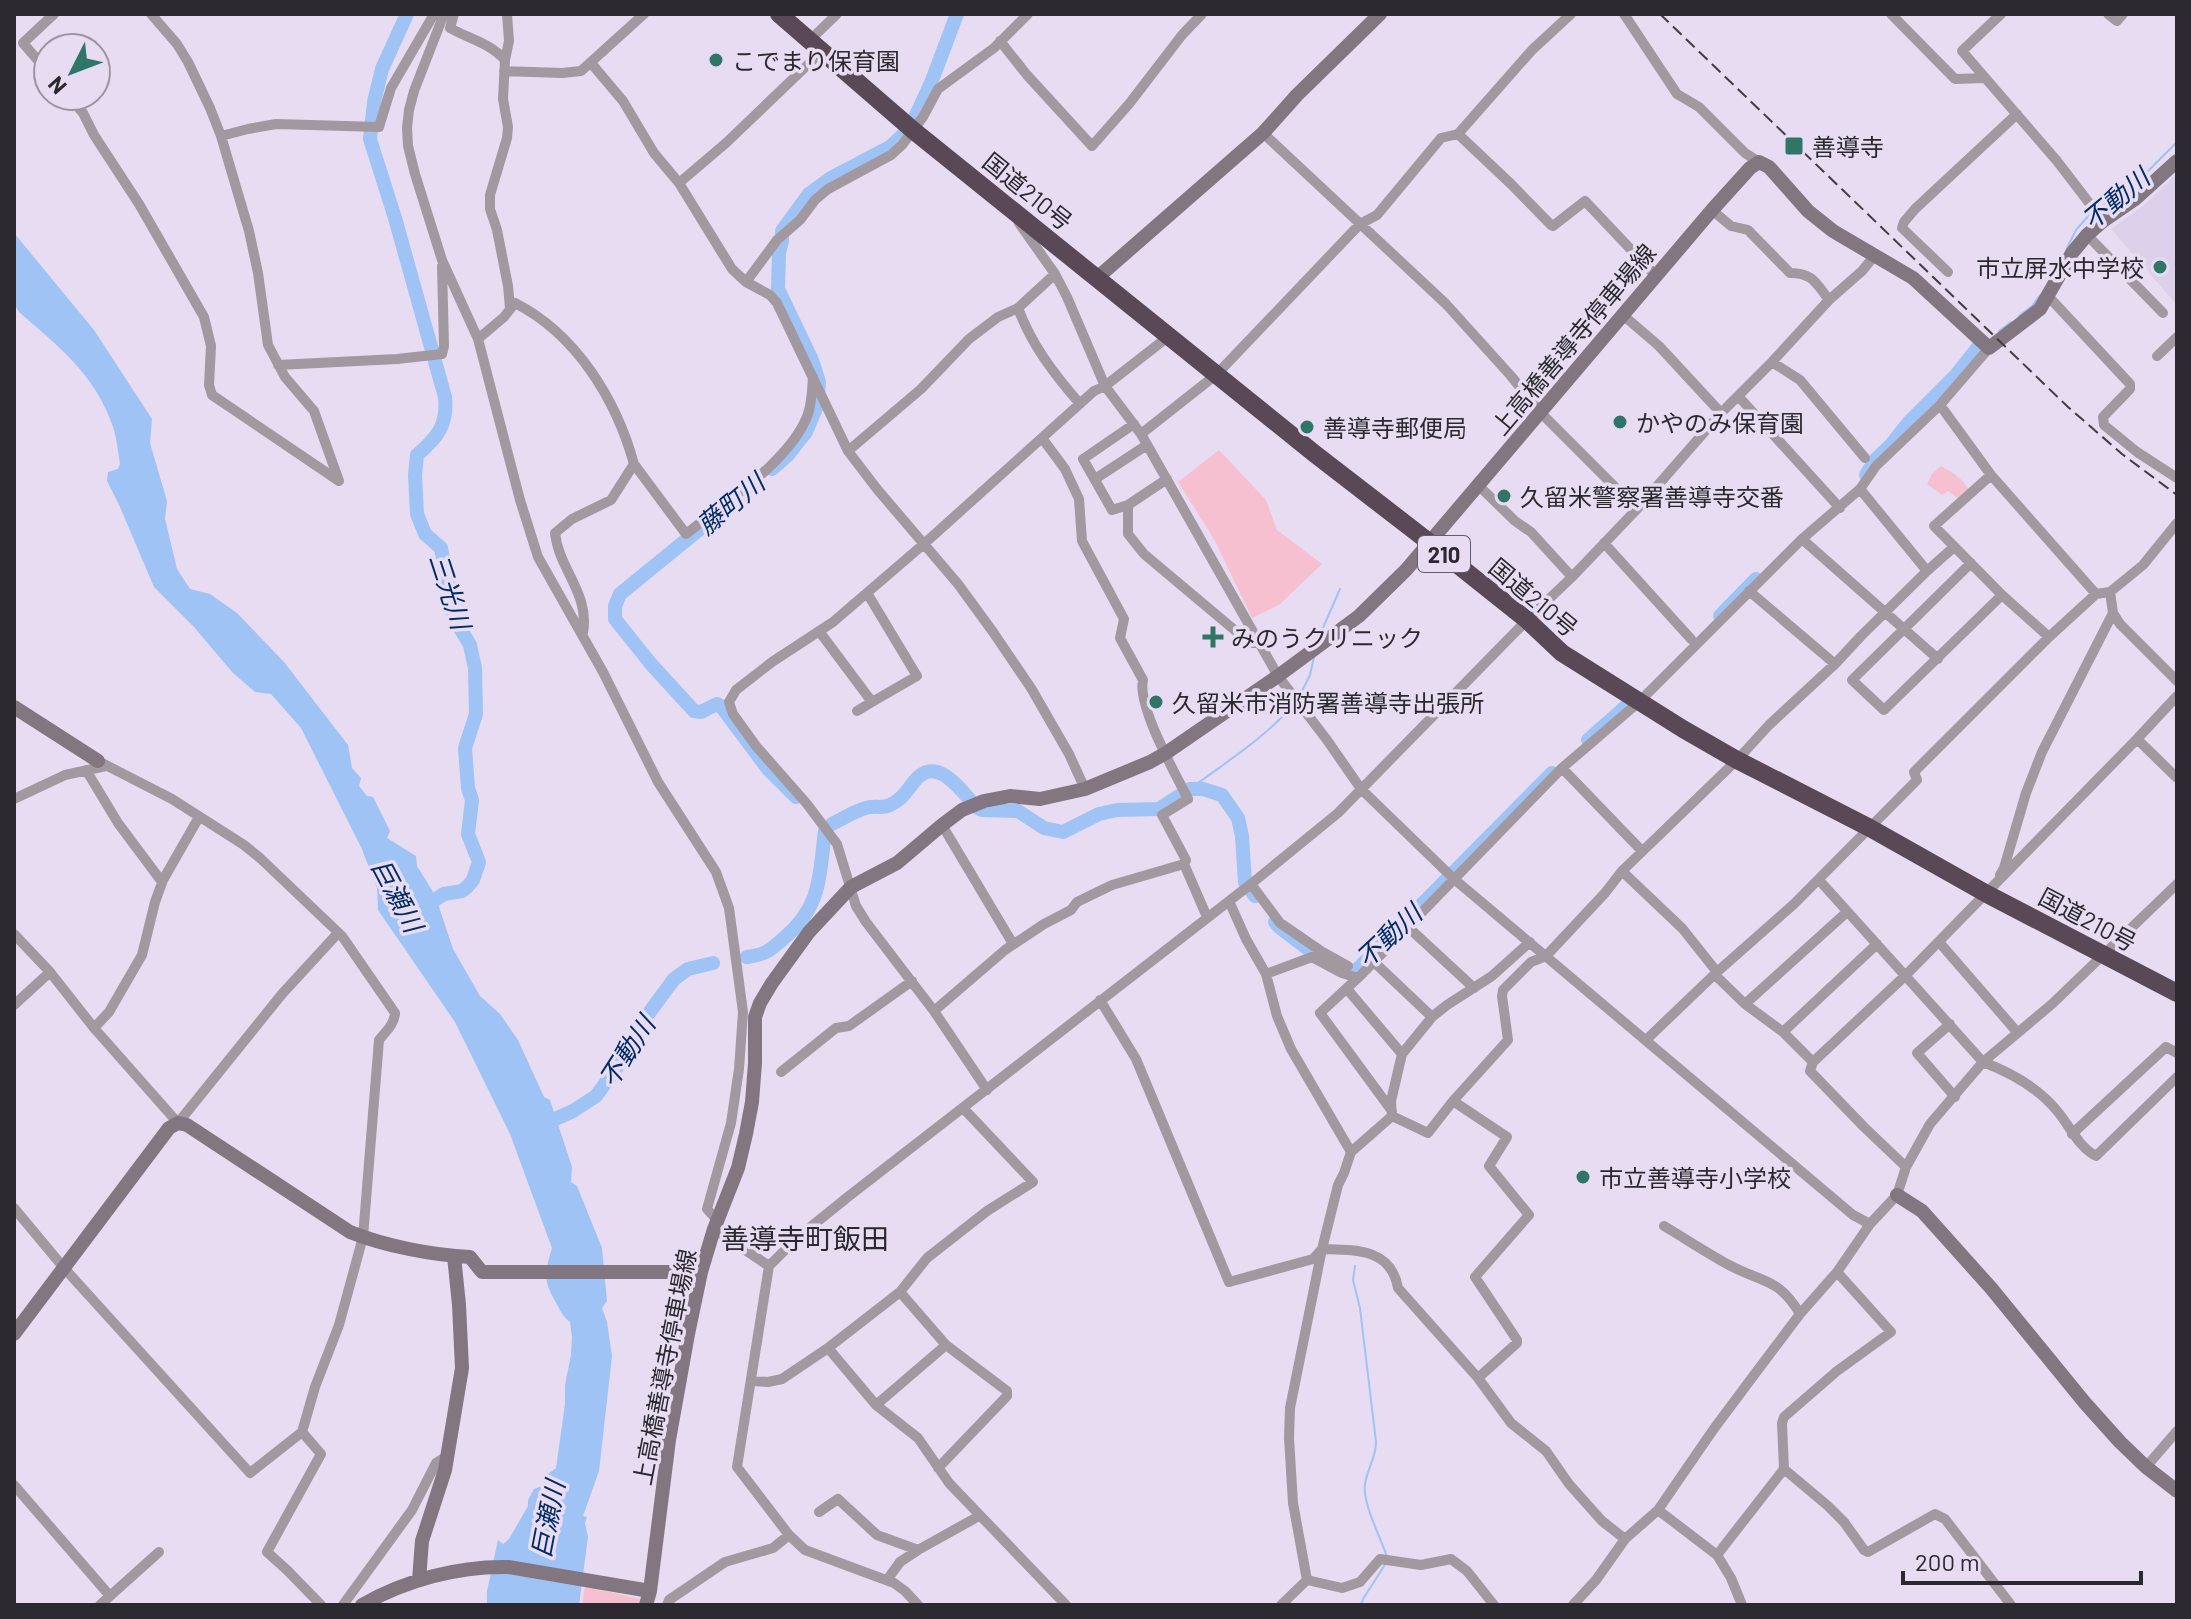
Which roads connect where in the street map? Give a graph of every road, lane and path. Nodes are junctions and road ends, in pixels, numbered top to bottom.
1 (54, 14) edge
2 (151, 14) edge
3 (434, 14) edge
4 (444, 14) edge
5 (454, 14) edge
6 (507, 14) edge
7 (644, 14) edge
8 (779, 14) edge
9 (837, 14) edge
10 (1028, 14) edge
11 (1202, 14) edge
12 (1380, 14) edge
13 (1571, 14) edge
14 (1624, 14) edge
15 (1891, 14) edge
16 (2001, 14) edge
17 (2108, 14) edge
18 (2123, 14) edge
19 (35, 32) edge
20 (32, 35) edge
21 (1000, 41) junction
22 (815, 46) junction
23 (32, 53) edge
24 (591, 63) junction
25 (504, 65) junction
26 (1985, 78) junction
27 (82, 112) edge
28 (2017, 114) junction
29 (914, 131) junction
30 (1263, 133) junction
31 (1458, 134) junction
32 (221, 136) junction
33 (2177, 161) edge
34 (1759, 162) junction
35 (679, 183) junction
36 (1006, 203) junction
37 (1712, 210) junction
38 (2098, 214) junction
39 (1360, 224) junction
40 (2087, 235) junction
41 (1875, 255) junction
42 (442, 260) junction
43 (1948, 272) dead end
44 (1055, 274) junction
45 (1656, 276) junction
46 (1097, 278) junction
47 (746, 282) junction
48 (2048, 296) junction
49 (1829, 300) junction
50 (510, 308) junction
51 (1018, 308) junction
52 (2163, 313) dead end
53 (1624, 316) junction
54 (1169, 336) junction
55 (2177, 337) edge
56 (478, 339) junction
57 (1989, 348) junction
58 (2157, 356) dead end
59 (1772, 362) junction
60 (278, 365) junction
61 (1217, 374) junction
62 (815, 379) junction
63 (1105, 386) junction
64 (1739, 397) junction
65 (1080, 404) junction
66 (1940, 405) junction
67 (1541, 413) junction
68 (1721, 413) junction
69 (1134, 424) junction
70 (1141, 434) junction
71 (1042, 438) junction
72 (1147, 445) junction
73 (848, 451) junction
74 (1865, 458) dead end
75 (634, 464) junction
76 (1991, 475) junction
77 (2177, 478) edge
78 (1095, 479) junction
79 (1167, 479) junction
80 (1478, 485) junction
81 (1860, 489) junction
82 (1128, 505) junction
83 (1840, 508) junction
84 (1637, 509) junction
85 (2177, 523) edge
86 (1802, 539) junction
87 (1429, 542) junction
88 (925, 543) junction
89 (1604, 543) junction
90 (1954, 547) junction
91 (1971, 563) junction
92 (1927, 571) junction
93 (1572, 577) junction
94 (1749, 591) junction
95 (2110, 592) junction
96 (867, 593) junction
97 (2096, 594) junction
98 (2002, 595) junction
99 (1885, 612) junction
100 (2113, 613) junction
101 (1527, 620) junction
102 (1904, 629) junction
103 (819, 631) junction
104 (583, 635) junction
105 (2049, 637) junction
106 (1691, 639) dead end
107 (1259, 643) junction
108 (1938, 659) junction
109 (1835, 664) junction
110 (1278, 676) junction
111 (2177, 681) edge
112 (2177, 696) edge
113 (872, 702) junction
114 (1639, 702) junction
115 (14, 707) edge
116 (857, 711) dead end
117 (2137, 739) junction
118 (1166, 753) junction
119 (1737, 760) junction
120 (97, 766) junction
121 (1562, 768) junction
122 (2177, 778) edge
123 (1085, 789) junction
124 (1361, 789) junction
125 (14, 799) edge
126 (199, 817) junction
127 (942, 825) junction
128 (1870, 828) junction
129 (1642, 851) junction
130 (1184, 864) junction
131 (1622, 871) junction
132 (1451, 877) junction
133 (1819, 880) junction
134 (162, 882) junction
135 (1251, 884) junction
136 (2177, 884) edge
137 (851, 887) junction
138 (1987, 894) junction
139 (1229, 901) junction
140 (1847, 912) junction
141 (1207, 917) junction
142 (1408, 927) junction
143 (338, 933) junction
144 (14, 934) edge
145 (1530, 942) junction
146 (1939, 942) junction
147 (1013, 944) junction
148 (1877, 944) junction
149 (2103, 954) junction
150 (1546, 956) junction
151 (1374, 962) junction
152 (1348, 966) dead end
153 (50, 972) junction
154 (1716, 973) junction
155 (1266, 974) junction
156 (1906, 975) junction
157 (1358, 978) junction
158 (912, 981) junction
159 (1474, 988) junction
160 (1347, 989) junction
161 (2177, 993) edge
162 (1100, 1000) junction
163 (1745, 1004) junction
164 (14, 1005) edge
165 (934, 1011) junction
166 (1432, 1017) junction
167 (1950, 1024) junction
168 (94, 1028) junction
169 (1783, 1032) junction
170 (2017, 1032) junction
171 (1647, 1039) junction
172 (2177, 1053) edge
173 (1402, 1054) junction
174 (1813, 1062) junction
175 (1983, 1062) junction
176 (781, 1072) dead end
177 (2177, 1077) edge
178 (987, 1090) junction
179 (1955, 1097) junction
180 (1453, 1101) junction
181 (964, 1109) junction
182 (1392, 1113) junction
183 (178, 1123) junction
184 (2072, 1134) junction
185 (1351, 1152) junction
186 (1906, 1167) junction
187 (1897, 1195) junction
188 (14, 1208) edge
189 (715, 1224) junction
190 (1870, 1224) junction
191 (1664, 1226) dead end
192 (363, 1237) junction
193 (1322, 1249) junction
194 (454, 1256) junction
195 (769, 1266) junction
196 (64, 1268) junction
197 (701, 1272) junction
198 (1837, 1272) junction
199 (900, 1292) junction
200 (1800, 1314) junction
201 (14, 1334) edge
202 (946, 1345) junction
203 (828, 1348) junction
204 (1478, 1378) junction
205 (752, 1381) junction
206 (876, 1405) junction
207 (2177, 1431) edge
208 (302, 1432) junction
209 (447, 1456) junction
210 (2146, 1467) junction
211 (938, 1468) junction
212 (1784, 1469) junction
213 (14, 1485) edge
214 (2177, 1491) edge
215 (1658, 1510) junction
216 (819, 1512) dead end
217 (979, 1516) junction
218 (789, 1535) junction
219 (1625, 1539) junction
220 (918, 1550) junction
221 (159, 1552) dead end
222 (1717, 1555) junction
223 (419, 1580) junction
224 (887, 1580) junction
225 (1307, 1580) junction
226 (645, 1595) edge
227 (110, 1596) junction
228 (100, 1605) edge
229 (321, 1605) edge
230 (343, 1605) edge
231 (362, 1605) edge
232 (667, 1605) edge
233 (918, 1605) edge
234 (1066, 1605) edge
235 (1281, 1605) edge
236 (1494, 1605) edge
237 (1573, 1605) edge
238 (1742, 1605) edge
239 (2011, 1605) edge

1 - 19 street
2 - 32 street
3 - 32 street
4 - 42 street
5 - 25 street
6 - 25 street
7 - 24 street
8 - 22 highway, 国道210号 / 210
9 - 22 street
10 - 21 street
11 - 21 street
12 - 30 main road
13 - 31 street
14 - 34 street
15 - 26 street
16 - 26 street
17 - 18 street
20 - 23 street
21 - 29 street
22 - 29 highway, 国道210号 / 210
22 - 35 street
24 - 25 street
24 - 35 street
25 - 50 street
26 - 28 street
27 - 60 street
28 - 38 street
28 - 43 street
29 - 36 highway, 国道210号 / 210
29 - 47 street
30 - 39 street
30 - 46 main road
31 - 39 street
31 - 45 street
32 - 60 street
33 - 38 main road
34 - 37 main road, 上高橋善導寺停車場線
34 - 41 main road
35 - 47 street
36 - 44 street
36 - 46 highway, 国道210号 / 210
37 - 45 main road, 上高橋善導寺停車場線
37 - 49 street
38 - 40 main road
39 - 61 street
39 - 67 street
40 - 48 main road
40 - 52 street
41 - 49 street
41 - 57 main road
42 - 56 street
42 - 60 street
44 - 51 street
44 - 63 street
45 - 53 main road, 上高橋善導寺停車場線
46 - 54 highway, 国道210号 / 210
47 - 62 street
48 - 57 main road
48 - 77 street
49 - 59 street
50 - 56 street
50 - 75 street
51 - 65 street
51 - 73 street
53 - 67 main road, 上高橋善導寺停車場線
53 - 68 street
54 - 61 highway, 国道210号 / 210
54 - 63 street
55 - 58 street
56 - 104 street
57 - 66 street
59 - 64 street
59 - 74 street
61 - 70 street
61 - 87 highway, 国道210号 / 210
62 - 73 street
62 - 75 street
63 - 65 street
63 - 69 street
64 - 68 street
64 - 83 street
65 - 71 street
66 - 76 street
66 - 81 street
67 - 80 main road, 上高橋善導寺停車場線
67 - 84 street
68 - 84 street
69 - 70 street
69 - 78 street
70 - 72 street
71 - 88 street
71 - 118 street
72 - 78 street
72 - 79 street
73 - 88 street
75 - 104 street
76 - 90 street
76 - 97 street
78 - 82 street
79 - 82 street
79 - 107 street
80 - 87 main road, 上高橋善導寺停車場線
80 - 93 street
81 - 83 street
81 - 92 street
82 - 107 street
83 - 86 street
84 - 89 street
85 - 95 street
86 - 94 street
86 - 99 street
87 - 101 highway, 国道210号 / 210
87 - 110 main road, 上高橋善導寺停車場線
88 - 96 street
88 - 123 street
89 - 93 street
89 - 106 street
90 - 91 street
90 - 92 street
91 - 98 street
91 - 102 street
92 - 99 street
93 - 101 street
94 - 109 street
94 - 114 street
95 - 97 street
95 - 100 street
96 - 103 street
96 - 113 street
97 - 105 street
98 - 105 street
98 - 108 street
99 - 102 street
99 - 109 street
100 - 111 street
100 - 138 street
101 - 114 highway, 国道210号 / 210
101 - 124 street
102 - 108 street
102 - 108 street
103 - 113 street
103 - 137 street
104 - 189 street
105 - 128 street
107 - 110 street
109 - 119 street
110 - 118 main road, 上高橋善導寺停車場線
110 - 124 street
112 - 117 street
113 - 116 street
114 - 119 highway, 国道210号 / 210
114 - 121 street
115 - 120 main road
117 - 122 street
117 - 138 street
118 - 123 main road, 上高橋善導寺停車場線
118 - 130 street
119 - 128 highway, 国道210号 / 210
119 - 129 street
120 - 125 street
120 - 126 street
120 - 134 street
121 - 129 street
121 - 132 street
123 - 127 main road, 上高橋善導寺停車場線
124 - 132 street
124 - 135 street
126 - 134 street
126 - 143 street
127 - 137 main road, 上高橋善導寺停車場線
127 - 147 street
128 - 133 street
128 - 138 highway, 国道210号 / 210
129 - 131 street
130 - 141 street
130 - 147 street
131 - 150 street
131 - 154 street
132 - 142 street
132 - 145 street
133 - 140 street
133 - 154 street
134 - 168 street
135 - 139 street
135 - 152 street
136 - 149 street
137 - 158 street
137 - 189 main road, 上高橋善導寺停車場線
138 - 146 street
138 - 149 highway, 国道210号 / 210
139 - 141 street
139 - 155 street
140 - 148 street
140 - 163 street
141 - 162 street
142 - 151 street
142 - 159 street
143 - 183 street
143 - 192 street
144 - 153 street
145 - 150 street
145 - 159 street
146 - 156 street
146 - 170 street
147 - 165 street
148 - 156 street
148 - 169 street
149 - 161 highway, 国道210号 / 210
149 - 170 street
150 - 171 street
150 - 180 street
151 - 157 street
151 - 166 street
153 - 164 street
153 - 168 street
154 - 163 street
154 - 171 street
155 - 157 street
155 - 185 street
156 - 167 street
156 - 174 street
157 - 160 street
158 - 165 street
158 - 176 street
159 - 166 street
160 - 173 street
160 - 182 street
162 - 178 street
162 - 193 street
163 - 169 street
165 - 178 street
166 - 173 street
167 - 175 street
167 - 179 street
168 - 183 street
169 - 174 street
170 - 175 street
171 - 190 street
172 - 184 street
173 - 182 street
174 - 186 street
175 - 179 street
175 - 184 street
177 - 184 street
178 - 181 street
179 - 186 street
180 - 182 street
180 - 204 street
181 - 195 street
181 - 199 street
182 - 185 street
183 - 192 main road
183 - 196 main road
185 - 193 street
186 - 187 street
187 - 190 street
187 - 210 main road
188 - 196 street
189 - 195 street
189 - 197 main road, 上高橋善導寺停車場線
190 - 198 street
191 - 200 street
192 - 194 main road
192 - 208 street
193 - 204 street
193 - 225 street
194 - 197 main road
194 - 209 main road
195 - 205 street
196 - 201 main road
196 - 208 street
197 - 226 main road, 上高橋善導寺停車場線
198 - 200 street
198 - 212 street
199 - 202 street
199 - 203 street
200 - 215 street
202 - 206 street
202 - 211 street
203 - 205 street
203 - 206 street
204 - 219 street
205 - 218 street
206 - 211 street
207 - 210 street
208 - 229 street
209 - 223 main road
209 - 230 street
210 - 214 main road
211 - 217 street
212 - 222 street
212 - 239 street
213 - 227 street
215 - 219 street
215 - 222 street
216 - 220 street
217 - 220 street
217 - 234 street
218 - 224 street
218 - 232 street
219 - 237 street
220 - 224 street
221 - 227 street
222 - 238 street
223 - 226 main road, 上高橋善導寺停車場線
223 - 231 main road, 上高橋善導寺停車場線
224 - 233 street
225 - 235 street
225 - 236 street
227 - 228 street

